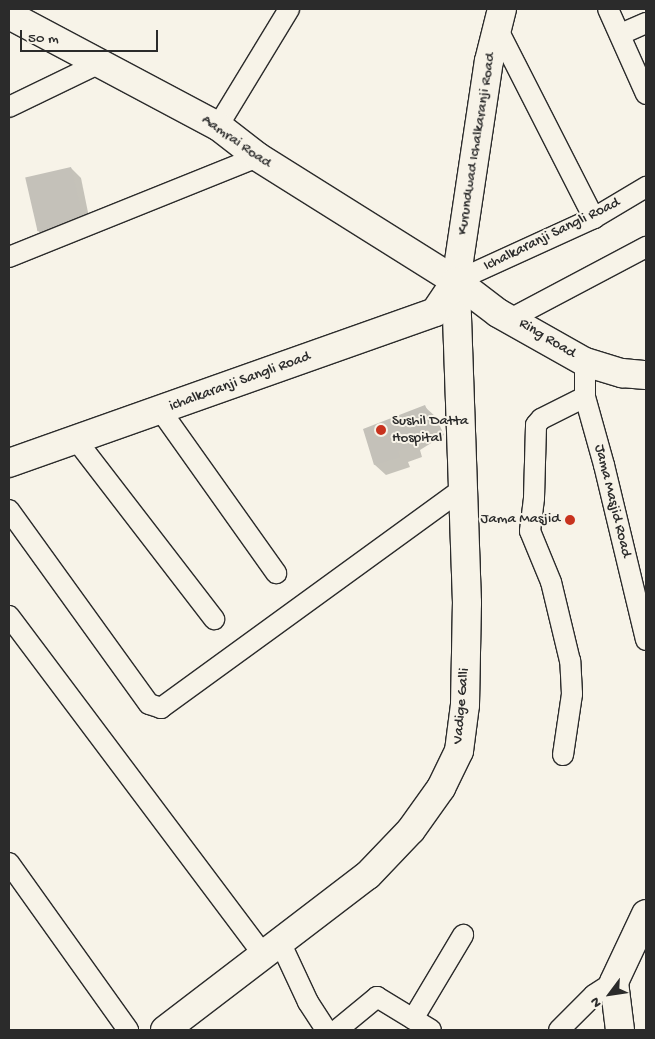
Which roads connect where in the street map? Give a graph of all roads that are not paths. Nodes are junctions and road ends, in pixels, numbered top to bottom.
1 (608, 9) edge
2 (285, 10) edge
3 (9, 15) edge
4 (499, 17) edge
5 (646, 23) edge
6 (621, 34) junction
7 (102, 62) junction
8 (646, 94) edge
9 (9, 106) edge
10 (218, 126) junction
11 (258, 158) junction
12 (646, 186) edge
13 (594, 218) junction
14 (646, 247) edge
15 (9, 257) edge
16 (456, 281) junction
17 (512, 318) junction
18 (585, 362) junction
19 (646, 374) edge
20 (585, 397) junction
21 (161, 411) junction
22 (77, 440) junction
23 (9, 463) edge
24 (461, 490) junction
25 (9, 510) edge
26 (276, 573) dead end
27 (9, 616) edge
28 (214, 618) dead end
29 (646, 640) edge
30 (563, 755) dead end
31 (9, 863) edge
32 (646, 914) edge
33 (463, 935) dead end
34 (273, 950) junction
35 (614, 982) junction
36 (413, 1019) junction
37 (128, 1030) edge
38 (165, 1030) edge
39 (326, 1030) edge
40 (337, 1030) edge
41 (432, 1030) edge
42 (559, 1030) edge
43 (620, 1030) edge

1 - 6 street
2 - 10 street
3 - 7 main road, Aamrai Road
4 - 13 street
4 - 16 main road, Kurundwad Ichalkaranji Road
5 - 6 street
6 - 8 street
7 - 9 street
7 - 10 main road, Aamrai Road
10 - 11 main road, Aamrai Road
11 - 15 street
11 - 16 main road, Aamrai Road
12 - 13 street, Ichalkaranji Sangli Road
13 - 16 street, Ichalkaranji Sangli Road
14 - 17 street
16 - 17 main road, Ring Road
16 - 21 main road, ichalkaranji Sangli Road
16 - 24 main road, Vadige Galli
17 - 18 main road, Ring Road
18 - 19 main road, Ring Road
18 - 20 street, Jama Masjid Road
20 - 29 street, Jama Masjid Road
20 - 30 street
21 - 22 main road, ichalkaranji Sangli Road
21 - 26 street
22 - 23 main road, ichalkaranji Sangli Road
22 - 28 street
24 - 25 street
24 - 34 main road, Vadige Galli
27 - 34 street
31 - 37 street
32 - 35 main road
33 - 36 street
34 - 38 main road, Vadige Galli
34 - 39 street
35 - 42 street
35 - 43 main road
36 - 40 street
36 - 41 street

